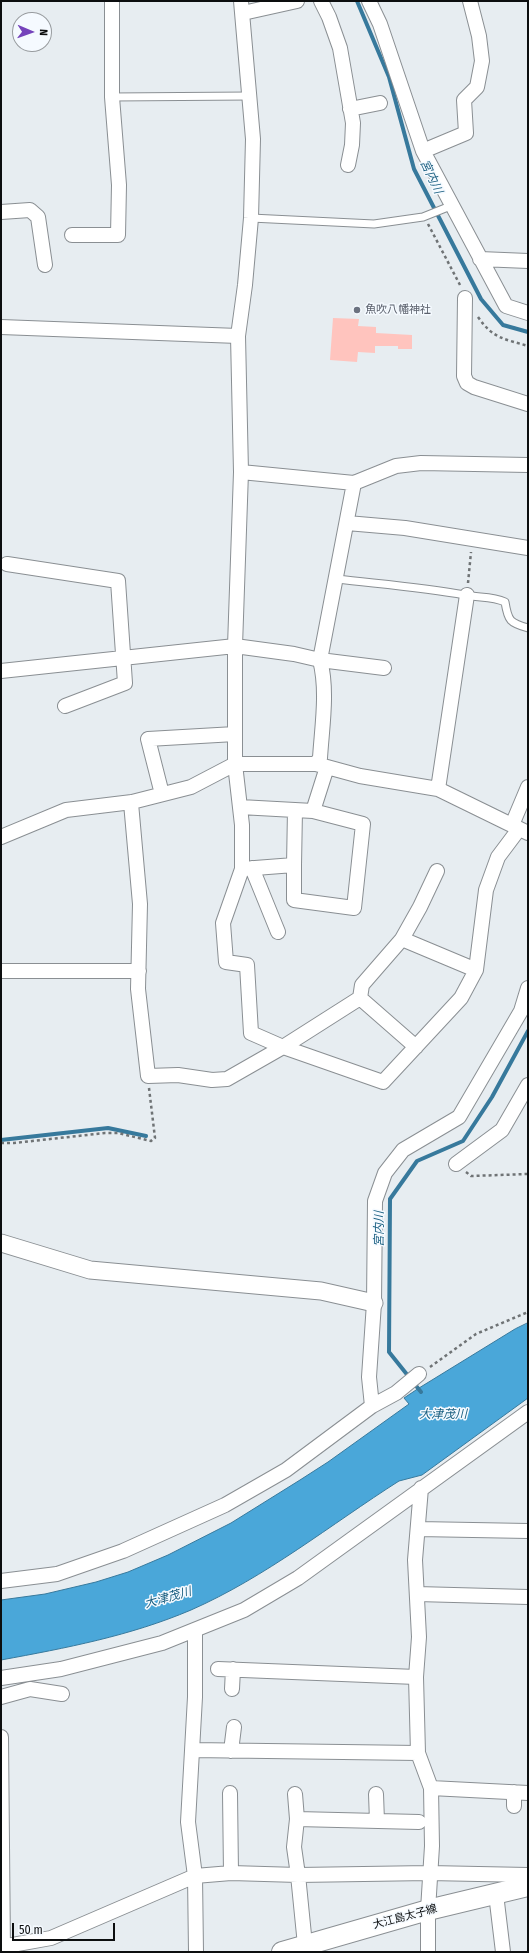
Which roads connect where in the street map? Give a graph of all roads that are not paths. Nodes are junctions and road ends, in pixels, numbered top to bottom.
1 (112, 1) edge
2 (297, 1) edge
3 (321, 1) edge
4 (369, 1) edge
5 (470, 1) edge
6 (242, 7) edge
7 (250, 96) junction
8 (112, 97) junction
9 (380, 104) dead end
10 (350, 109) junction
11 (423, 151) junction
12 (348, 165) dead end
13 (453, 205) junction
14 (1, 212) edge
15 (251, 218) junction
16 (72, 234) dead end
17 (480, 259) junction
18 (528, 261) edge
19 (45, 265) dead end
20 (465, 298) dead end
21 (528, 313) edge
22 (1, 326) edge
23 (238, 336) junction
24 (528, 404) edge
25 (528, 465) edge
26 (242, 472) junction
27 (354, 483) junction
28 (347, 523) junction
29 (528, 548) edge
30 (7, 564) dead end
31 (336, 579) junction
32 (467, 595) junction
33 (528, 628) edge
34 (235, 646) junction
35 (124, 658) junction
36 (320, 660) junction
37 (384, 668) dead end
38 (1, 671) edge
39 (65, 706) dead end
40 (235, 734) junction
41 (235, 764) junction
42 (322, 766) junction
43 (528, 787) edge
44 (438, 789) junction
45 (162, 794) junction
46 (131, 803) junction
47 (240, 807) junction
48 (294, 810) junction
49 (313, 811) junction
50 (520, 829) edge
51 (1, 837) edge
52 (294, 865) junction
53 (247, 868) junction
54 (437, 871) dead end
55 (278, 932) dead end
56 (402, 939) junction
57 (476, 970) junction
58 (1, 971) edge
59 (139, 971) junction
60 (528, 988) edge
61 (360, 998) junction
62 (283, 1047) junction
63 (416, 1047) junction
64 (528, 1085) edge
65 (456, 1164) road end
66 (1, 1243) edge
67 (374, 1303) junction
68 (419, 1374) road end
69 (372, 1406) junction
70 (528, 1412) edge
71 (420, 1488) junction
72 (418, 1529) junction
73 (528, 1531) edge
74 (1, 1581) edge
75 (417, 1594) junction
76 (528, 1597) edge
77 (195, 1630) junction
78 (218, 1668) dead end
79 (233, 1669) junction
80 (416, 1677) junction
81 (1, 1678) edge
82 (232, 1688) dead end
83 (62, 1694) dead end
84 (1, 1697) edge
85 (234, 1727) dead end
86 (1, 1737) edge
87 (192, 1750) junction
88 (231, 1751) junction
89 (418, 1753) junction
90 (431, 1788) junction
91 (521, 1792) edge
92 (230, 1793) dead end
93 (296, 1794) dead end
94 (376, 1794) dead end
95 (514, 1806) dead end
96 (297, 1819) junction
97 (377, 1821) junction
98 (419, 1822) dead end
99 (231, 1873) junction
100 (429, 1873) junction
101 (298, 1875) junction
102 (528, 1875) edge
103 (194, 1876) junction
104 (528, 1886) edge
105 (496, 1894) junction
106 (428, 1910) junction
107 (305, 1945) junction
108 (2, 1949) edge
109 (196, 1952) edge
110 (282, 1952) edge
111 (428, 1952) edge
112 (503, 1952) edge

1 - 8 street
2 - 6 street
3 - 10 street
4 - 11 street
5 - 11 street
6 - 7 street
7 - 8 lane
7 - 15 street
8 - 16 street
9 - 10 street
10 - 12 street
11 - 13 street
13 - 15 lane
13 - 17 street
14 - 19 street
15 - 23 street
17 - 18 street
17 - 21 street
20 - 24 street
22 - 23 street
23 - 26 street
25 - 27 street
26 - 27 street
26 - 34 street
27 - 28 street
28 - 29 street
28 - 31 street
30 - 35 street
31 - 32 lane
31 - 36 street
32 - 33 lane
32 - 44 street
34 - 35 street
34 - 36 street
34 - 40 street
35 - 38 street
35 - 39 street
36 - 37 street
36 - 42 street
40 - 41 street
40 - 45 street
41 - 42 street
41 - 45 street
41 - 47 street
42 - 44 street
42 - 49 street
43 - 50 street
44 - 50 street
45 - 46 street
46 - 51 street
46 - 59 street
47 - 48 street
47 - 53 street
48 - 49 street
48 - 52 street
49 - 52 street
50 - 57 street
52 - 53 street
53 - 55 street
53 - 62 street
54 - 56 street
56 - 57 street
56 - 61 street
57 - 63 street
58 - 59 street
59 - 62 street
60 - 67 street
61 - 62 street
61 - 63 street
62 - 63 street
64 - 65 street
66 - 67 street
67 - 69 street
68 - 69 street
69 - 74 street
70 - 71 street
71 - 72 street
71 - 77 street
72 - 73 street
72 - 75 street
75 - 76 street
75 - 80 street
77 - 81 street
77 - 87 street
78 - 79 street
79 - 80 street
79 - 82 street
80 - 89 street
83 - 84 street
85 - 88 street
86 - 108 street
87 - 88 street
87 - 103 street
88 - 89 street
89 - 90 street
90 - 91 street
90 - 100 street
91 - 95 street
92 - 99 street
93 - 96 street
94 - 97 street
96 - 97 street
96 - 101 street
97 - 98 street
99 - 101 street
99 - 103 street
100 - 101 street
100 - 102 street
100 - 106 street
101 - 107 street
103 - 108 street
103 - 109 street
104 - 105 main road, 大江島太子線
105 - 106 main road, 大江島太子線
105 - 112 street
106 - 107 main road, 大江島太子線
106 - 111 street
107 - 110 main road, 大江島太子線

